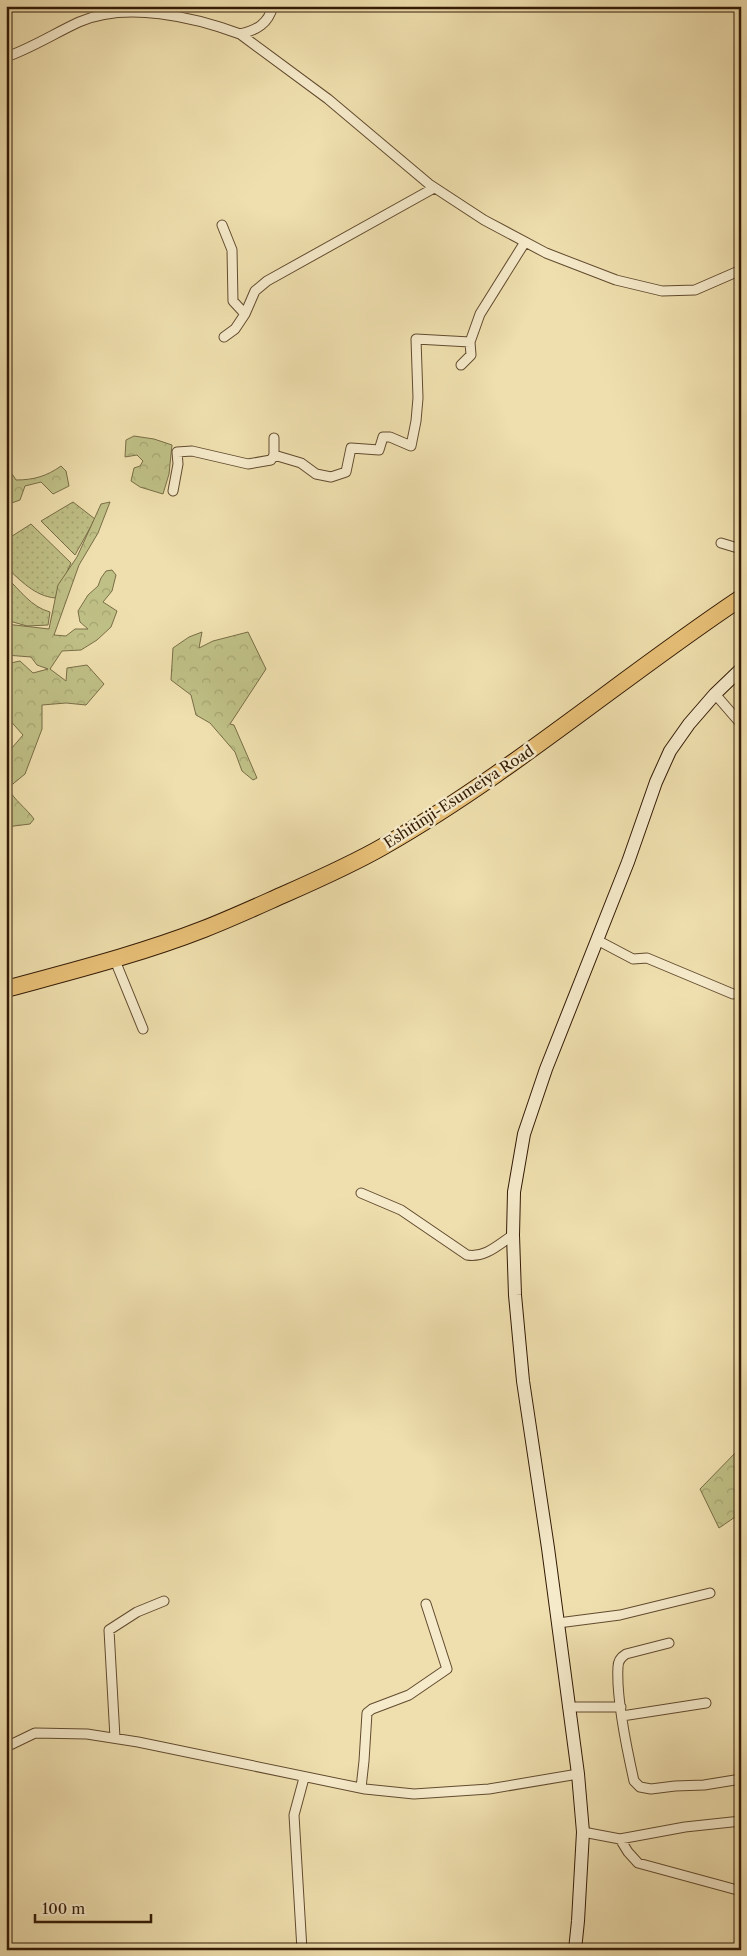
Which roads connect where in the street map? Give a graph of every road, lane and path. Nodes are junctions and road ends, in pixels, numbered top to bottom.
1 (273, 6) edge
2 (240, 34) junction
3 (6, 57) edge
4 (434, 188) junction
5 (222, 225) dead end
6 (524, 242) junction
7 (741, 270) edge
8 (245, 314) junction
9 (224, 338) dead end
10 (470, 342) junction
11 (461, 365) dead end
12 (274, 438) dead end
13 (274, 455) junction
14 (173, 491) dead end
15 (721, 543) dead end
16 (741, 549) edge
17 (741, 598) edge
18 (741, 669) edge
19 (715, 694) junction
20 (741, 724) edge
21 (597, 940) junction
22 (114, 958) junction
23 (6, 989) edge
24 (733, 994) dead end
25 (143, 1029) dead end
26 (361, 1193) dead end
27 (513, 1235) junction
28 (710, 1593) dead end
29 (164, 1601) dead end
30 (426, 1604) dead end
31 (558, 1623) junction
32 (670, 1643) dead end
33 (706, 1703) dead end
34 (568, 1707) junction
35 (621, 1711) junction
36 (115, 1738) junction
37 (6, 1747) edge
38 (578, 1774) junction
39 (304, 1778) junction
40 (741, 1779) edge
41 (361, 1788) junction
42 (741, 1821) edge
43 (582, 1832) junction
44 (620, 1839) junction
45 (741, 1891) edge
46 (302, 1950) edge
47 (575, 1950) edge

1 - 2 street
2 - 3 street
2 - 4 street
4 - 6 street
4 - 8 street
5 - 8 street
6 - 7 street
6 - 10 street
8 - 9 street
10 - 11 street
10 - 13 street
12 - 13 street
13 - 14 street
15 - 16 street
17 - 22 highway, Eshitinji-Esumeiya Road
18 - 19 street
19 - 20 street
19 - 21 street
21 - 24 street
21 - 27 street
22 - 23 highway, Eshitinji-Esumeiya Road
22 - 25 street
26 - 27 street
27 - 31 street
28 - 31 street
29 - 36 street
30 - 41 street
31 - 34 street
32 - 35 street
33 - 35 street
34 - 35 street
34 - 38 street
35 - 40 street
36 - 37 street
36 - 39 street
38 - 41 street
38 - 43 street
39 - 41 street
39 - 46 street
42 - 44 street
43 - 44 street
43 - 47 street
44 - 45 street

